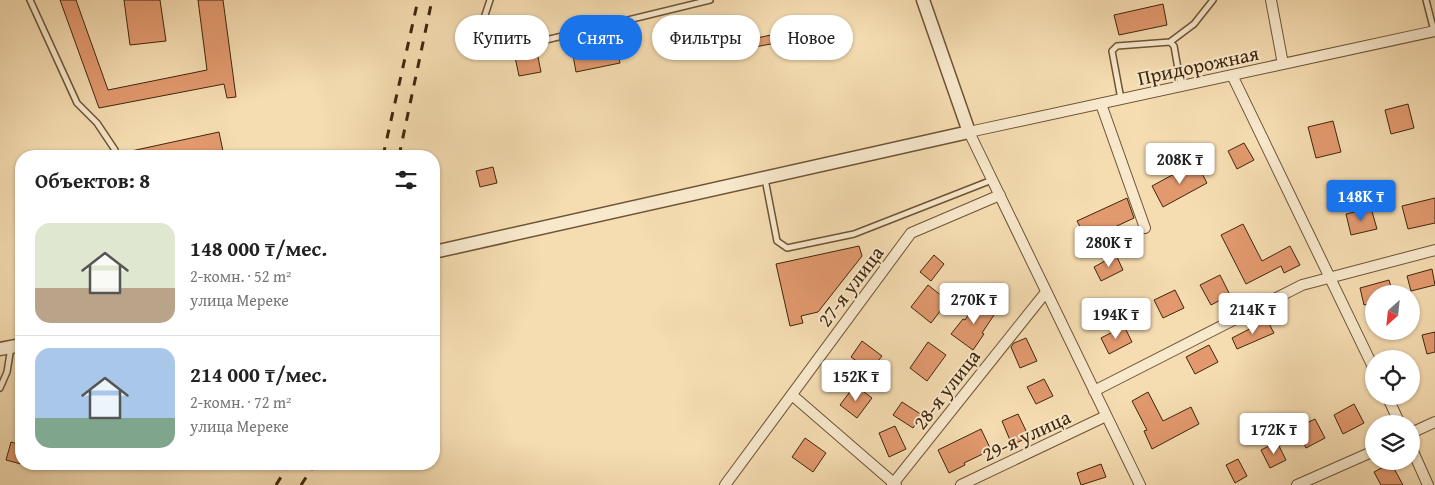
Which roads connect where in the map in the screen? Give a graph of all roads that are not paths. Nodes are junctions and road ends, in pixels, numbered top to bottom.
1 (30, 0) edge
2 (490, 0) edge
3 (710, 0) edge
4 (923, 0) edge
5 (1213, 0) edge
6 (1271, 0) edge
7 (1426, 0) edge
8 (1434, 31) edge
9 (1170, 42) junction
10 (1283, 64) junction
11 (1232, 75) junction
12 (1181, 86) junction
13 (1121, 99) junction
14 (1101, 104) junction
15 (969, 132) junction
16 (115, 150) edge
17 (765, 178) junction
18 (992, 180) junction
19 (1000, 195) junction
20 (1145, 228) dead end
21 (1435, 250) edge
22 (440, 251) edge
23 (1329, 278) junction
24 (1046, 292) junction
25 (11, 347) edge
26 (1365, 352) edge
27 (0, 388) edge
28 (1094, 391) junction
29 (792, 395) junction
30 (1106, 416) junction
31 (1435, 422) edge
32 (1420, 429) edge
33 (1365, 454) edge
34 (1420, 467) edge
35 (894, 484) edge
36 (725, 485) edge
37 (961, 485) edge
38 (1140, 485) edge
39 (1297, 485) edge
40 (1428, 485) edge

1 - 16 lane
2 - 3 lane
4 - 15 street
5 - 9 lane
6 - 10 street
7 - 8 lane
8 - 10 street, Придорожная
9 - 12 lane
9 - 13 lane
10 - 11 street, Придорожная
11 - 12 street, Придорожная
11 - 23 street
12 - 13 street, Придорожная
13 - 14 street, Придорожная
14 - 15 street, Придорожная
14 - 20 street
15 - 17 street
15 - 18 street
17 - 18 lane
17 - 22 street
18 - 19 street
19 - 24 street
19 - 29 street, 27-я улица
21 - 23 street
23 - 26 street
23 - 28 street
24 - 28 street
24 - 35 street, 28-я улица
25 - 27 lane
28 - 30 street
29 - 35 street
29 - 36 street, 27-я улица
30 - 37 street, 29-я улица
30 - 38 street
31 - 32 street
33 - 39 street
34 - 40 street

